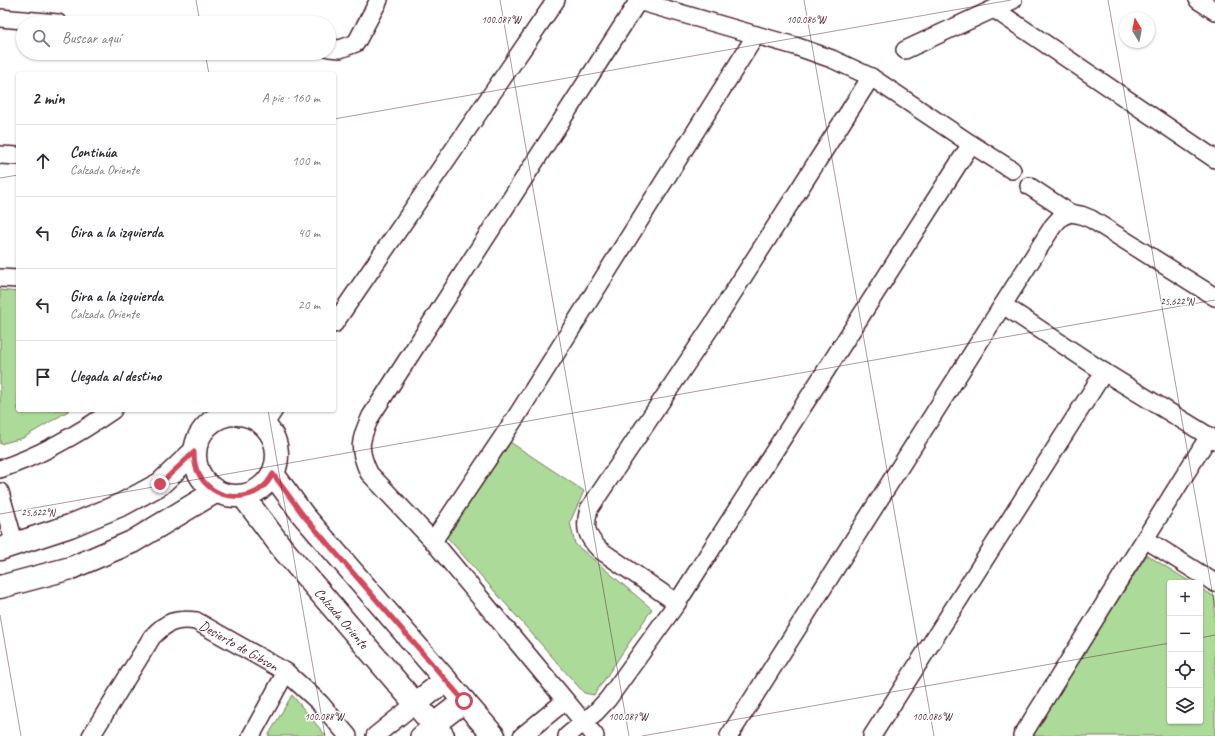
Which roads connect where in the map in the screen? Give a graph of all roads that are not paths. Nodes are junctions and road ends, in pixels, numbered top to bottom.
1 (379, 0) edge
2 (556, 0) edge
3 (639, 0) edge
4 (1013, 0) edge
5 (1198, 0) edge
6 (994, 9) junction
7 (1215, 11) edge
8 (0, 18) edge
9 (16, 19) edge
10 (756, 35) junction
11 (336, 49) edge
12 (905, 50) dead end
13 (871, 77) junction
14 (971, 144) junction
15 (0, 155) edge
16 (16, 156) edge
17 (1215, 159) edge
18 (1012, 170) dead end
19 (1029, 186) dead end
20 (1070, 213) junction
21 (0, 278) edge
22 (16, 279) edge
23 (1215, 297) edge
24 (1003, 305) junction
25 (336, 321) edge
26 (1104, 372) junction
27 (110, 412) edge
28 (269, 417) edge
29 (1212, 438) edge
30 (194, 452) junction
31 (0, 469) edge
32 (273, 474) junction
33 (0, 492) edge
34 (215, 492) junction
35 (243, 496) junction
36 (1145, 539) junction
37 (433, 541) junction
38 (7, 547) edge
39 (1215, 583) edge
40 (0, 587) edge
41 (677, 603) junction
42 (286, 672) junction
43 (446, 680) junction
44 (464, 701) junction
45 (564, 701) junction
46 (416, 704) junction
47 (583, 723) junction
48 (432, 732) edge
49 (91, 736) edge
50 (251, 736) edge
51 (348, 736) edge
52 (374, 736) edge
53 (494, 736) edge
54 (522, 736) edge
55 (567, 736) edge
56 (595, 736) edge
57 (729, 736) edge
58 (872, 736) edge
59 (1022, 736) edge

1 - 11 street
2 - 25 street
3 - 10 street
3 - 37 street
4 - 6 street
5 - 7 street
6 - 12 street
6 - 17 street
8 - 9 street
10 - 13 street
10 - 37 street
13 - 14 street
13 - 41 street
14 - 18 street
14 - 41 street
15 - 16 street
19 - 20 street
20 - 23 street
20 - 24 street
21 - 22 street
24 - 26 street
24 - 57 street
26 - 29 street
26 - 58 street
27 - 31 street
28 - 30 street
28 - 32 street
29 - 36 street
30 - 34 street
30 - 38 street
32 - 35 street
32 - 43 street
33 - 38 street
34 - 35 street
34 - 40 street
35 - 46 street, Calzada Oriente
36 - 39 street
36 - 59 street
37 - 45 street
41 - 47 street
42 - 49 street, Desierto de Gibson
42 - 50 street
42 - 51 street, Desierto de Gibson
43 - 44 street
43 - 46 street
44 - 48 street
44 - 53 street
45 - 47 street
45 - 54 street
46 - 48 street, Calzada Oriente
46 - 52 street
47 - 55 street
47 - 56 street

